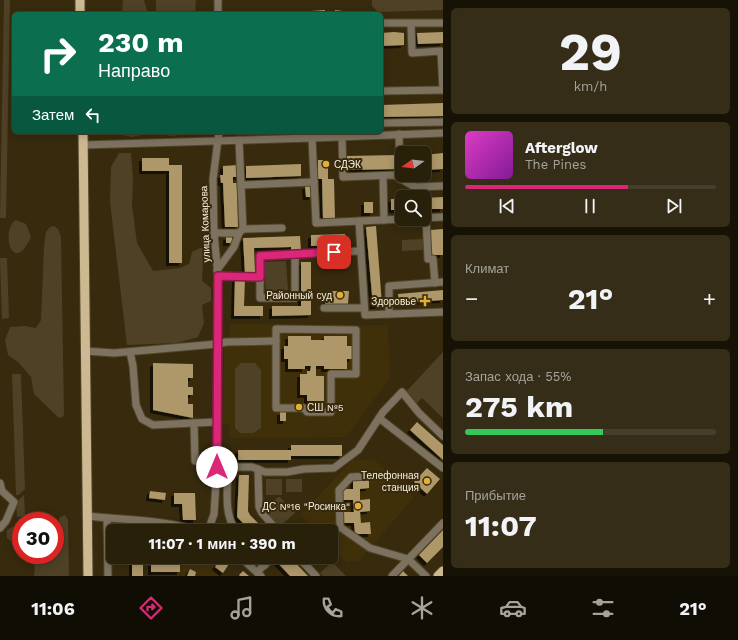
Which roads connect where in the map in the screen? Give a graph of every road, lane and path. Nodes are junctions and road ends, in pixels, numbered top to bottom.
1 (80, 0) edge
2 (218, 0) edge
3 (80, 12) edge
4 (218, 12) edge
5 (383, 23) edge
6 (443, 23) edge
7 (411, 24) junction
8 (443, 90) edge
9 (383, 91) edge
10 (443, 122) edge
11 (383, 123) edge
12 (443, 133) edge
13 (82, 134) edge
14 (219, 134) edge
15 (399, 134) junction
16 (345, 135) edge
17 (255, 136) edge
18 (312, 138) junction
19 (239, 140) junction
20 (218, 141) junction
21 (83, 145) junction
22 (399, 146) edge
23 (383, 176) junction
24 (395, 176) edge
25 (314, 182) junction
26 (406, 182) edge
27 (241, 186) junction
28 (443, 186) edge
29 (443, 217) edge
30 (431, 218) edge
31 (395, 219) edge
32 (384, 220) junction
33 (359, 221) junction
34 (426, 226) edge
35 (282, 228) dead end
36 (241, 231) junction
37 (214, 233) junction
38 (360, 251) junction
39 (295, 254) junction
40 (218, 273) junction
41 (260, 277) junction
42 (443, 282) edge
43 (435, 283) junction
44 (324, 308) dead end
45 (364, 312) junction
46 (443, 312) edge
47 (389, 314) junction
48 (276, 341) junction
49 (217, 344) junction
50 (85, 351) junction
51 (130, 352) junction
52 (379, 418) junction
53 (217, 422) junction
54 (194, 423) junction
55 (443, 436) edge
56 (217, 466) junction
57 (228, 467) junction
58 (443, 468) edge
59 (258, 469) junction
60 (370, 476) dead end
61 (0, 484) edge
62 (87, 516) junction
63 (107, 518) junction
64 (443, 522) edge
65 (167, 524) edge
66 (210, 524) edge
67 (232, 524) edge
68 (272, 524) edge
69 (0, 528) edge
70 (408, 559) junction
71 (248, 564) edge
72 (305, 564) edge
73 (264, 565) edge
74 (443, 571) edge
75 (259, 574) edge
76 (88, 576) edge
77 (108, 576) edge
78 (316, 576) edge
79 (392, 576) edge
80 (426, 576) edge
81 (438, 576) edge

1 - 3 main road
2 - 4 street
5 - 7 street
6 - 7 street
7 - 8 street
8 - 9 street
10 - 11 street
12 - 15 street
13 - 21 main road
14 - 20 street, улица Комарова
15 - 16 street
15 - 22 street
16 - 18 street
16 - 23 street
17 - 18 street
17 - 19 street
18 - 25 street
19 - 20 street
19 - 27 street
20 - 21 street
20 - 37 street, улица Комарова
21 - 50 main road
23 - 24 street
23 - 32 street
25 - 27 street
25 - 33 street
26 - 28 street
27 - 36 street
29 - 30 street
31 - 32 street
32 - 33 street
33 - 38 street
34 - 43 street
35 - 36 street
36 - 37 street
36 - 40 street
37 - 40 street, улица Комарова
38 - 39 street
38 - 45 street
39 - 41 street
39 - 41 street
40 - 41 street
40 - 49 street, улица Комарова
42 - 43 street
43 - 47 street
44 - 45 street
45 - 47 street
46 - 47 street
48 - 48 street
48 - 49 street
49 - 51 street
49 - 53 street, улица Комарова
50 - 51 street
50 - 62 main road
51 - 54 street
52 - 55 street
52 - 58 street
52 - 59 street
53 - 54 street
53 - 56 street, улица Комарова
54 - 56 street
56 - 57 street
56 - 66 street, улица Комарова
57 - 59 street
57 - 67 street
59 - 68 street
60 - 70 street
61 - 69 street
62 - 63 street
62 - 76 main road
63 - 65 street
63 - 77 street
64 - 70 street
70 - 79 street
70 - 80 street
71 - 75 street
72 - 78 street
73 - 75 street
74 - 81 main road

